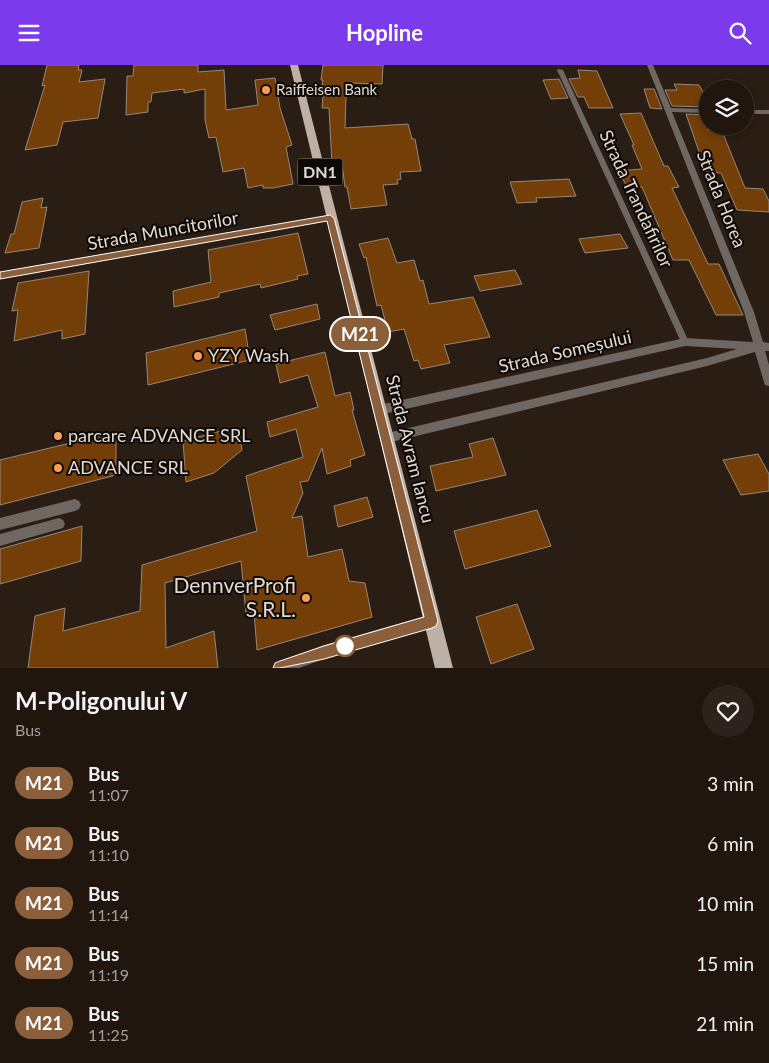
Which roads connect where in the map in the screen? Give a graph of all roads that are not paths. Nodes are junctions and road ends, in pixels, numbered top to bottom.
1 (294, 65) edge
2 (650, 65) edge
3 (560, 70) dead end
4 (668, 110) junction
5 (699, 111) edge
6 (754, 112) edge
7 (769, 113) edge
8 (330, 218) junction
9 (0, 276) edge
10 (685, 342) junction
11 (765, 347) edge
12 (769, 382) edge
13 (379, 410) junction
14 (387, 437) junction
15 (75, 505) dead end
16 (0, 524) edge
17 (58, 524) dead end
18 (0, 540) edge
19 (432, 621) junction
20 (280, 668) edge
21 (444, 668) edge

1 - 8 main road, Strada Avram Iancu / DN1
2 - 4 street, Strada Horea
3 - 10 lane, Strada Trandafirilor
4 - 5 street
4 - 11 street, Strada Horea
6 - 7 street
8 - 9 street, Strada Muncitorilor
8 - 13 main road, Strada Avram Iancu / DN1
10 - 11 street, Strada Someșului
10 - 13 street, Strada Someșului
11 - 12 street, Strada Horea
11 - 14 street
13 - 14 main road, Strada Avram Iancu / DN1
14 - 19 main road, Strada Avram Iancu / DN1
15 - 16 street
17 - 18 street
19 - 20 street
19 - 21 main road, Strada Avram Iancu / DN1

